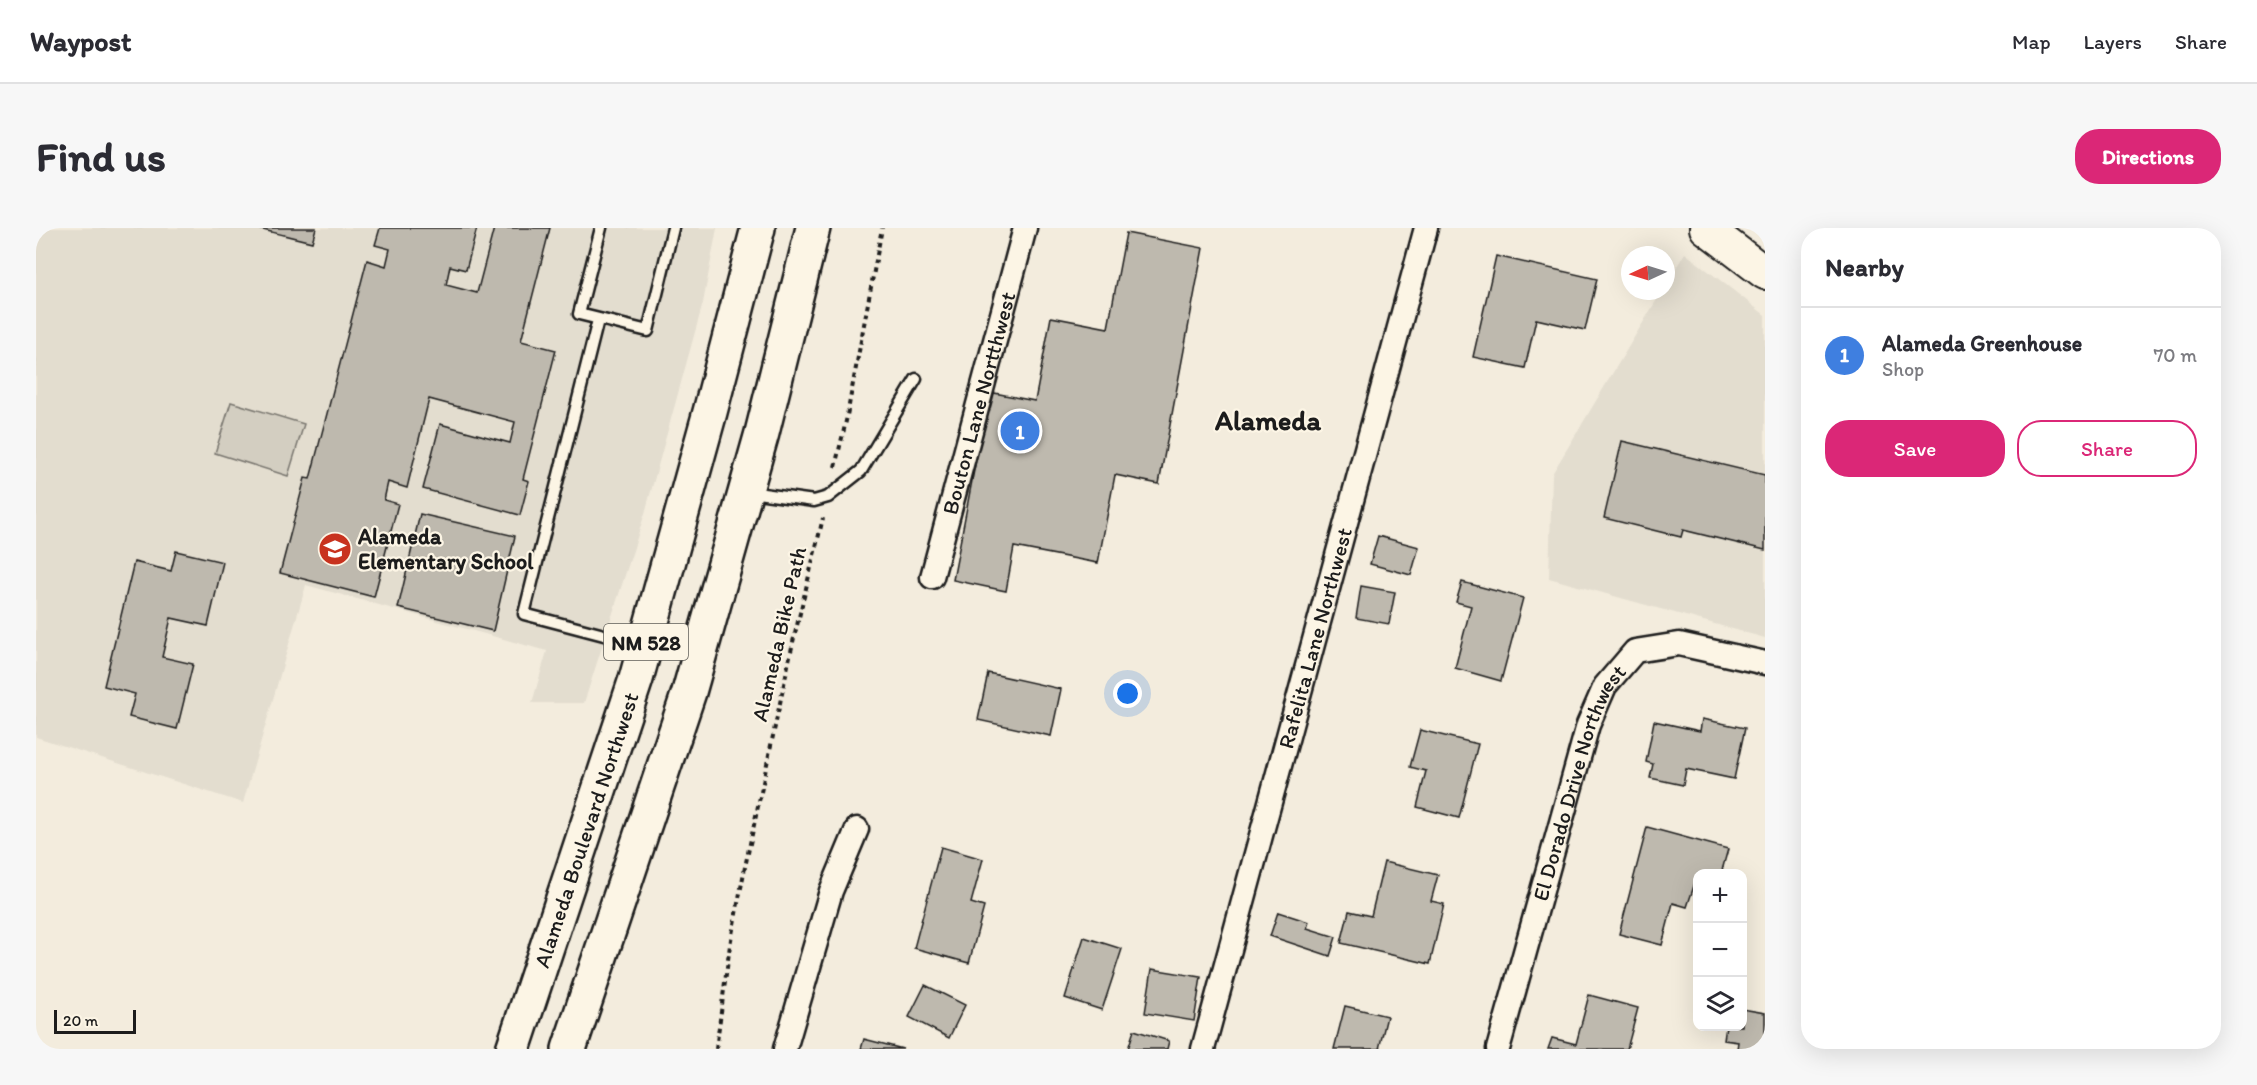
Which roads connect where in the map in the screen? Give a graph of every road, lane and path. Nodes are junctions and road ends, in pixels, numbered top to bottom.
1 (601, 228) edge
2 (673, 228) edge
3 (758, 228) edge
4 (813, 228) edge
5 (882, 228) edge
6 (1025, 228) edge
7 (1426, 228) edge
8 (1706, 228) edge
9 (1765, 273) edge
10 (598, 320) junction
11 (916, 379) dead end
12 (746, 491) junction
13 (828, 497) junction
14 (932, 577) dead end
15 (645, 646) junction
16 (1765, 663) edge
17 (857, 830) dead end
18 (513, 1049) edge
19 (569, 1049) edge
20 (716, 1049) edge
21 (785, 1049) edge
22 (1203, 1049) edge
23 (1498, 1049) edge

1 - 10 lane
2 - 10 lane
3 - 15 main road, Alameda Boulevard Northwest / NM 528
4 - 12 main road, NM 528
5 - 13 path, Alameda Bike Path
6 - 14 street, Bouton Lane Nortthwest
7 - 22 street, Rafelita Lane Northwest
8 - 9 main road
10 - 15 lane
11 - 13 lane
12 - 13 lane
12 - 19 main road, NM 528
13 - 20 path, Alameda Bike Path
15 - 18 main road, Alameda Boulevard Northwest / NM 528
16 - 23 street, El Dorado Drive Northwest
17 - 21 street

